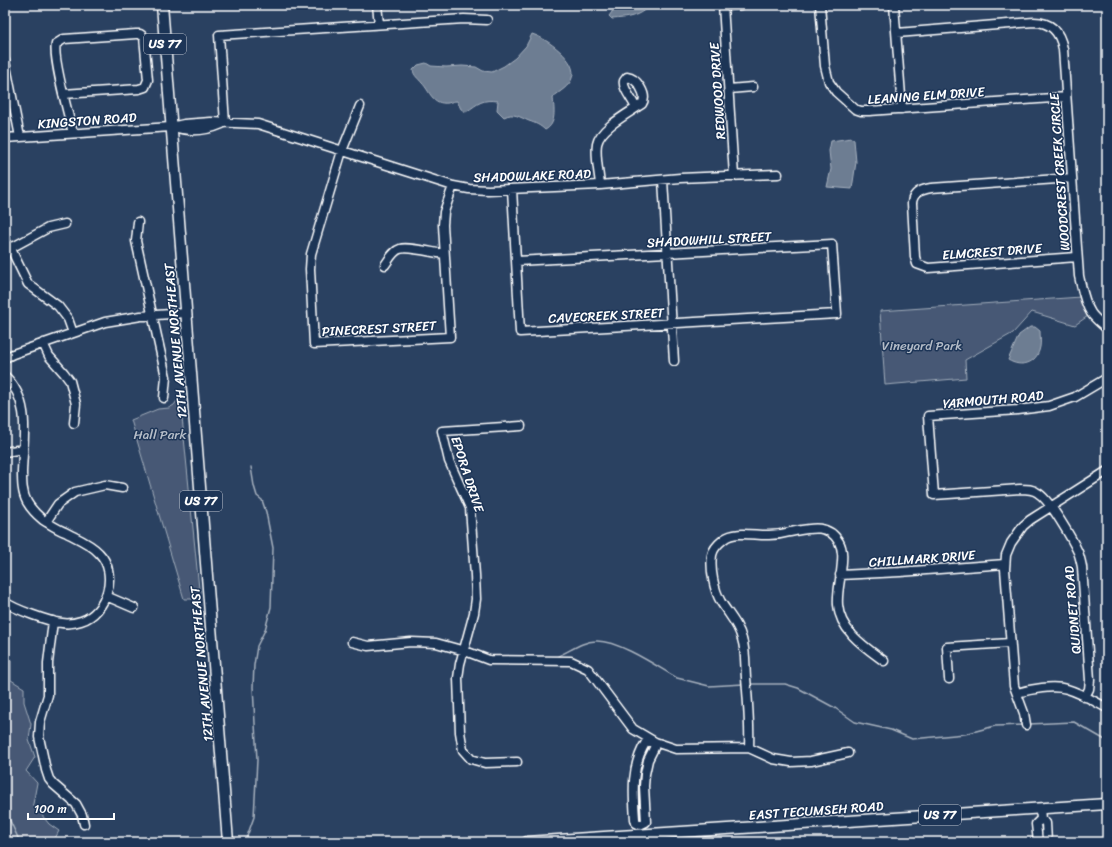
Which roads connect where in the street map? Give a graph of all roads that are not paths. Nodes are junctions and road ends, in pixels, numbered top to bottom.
1 (162, 5) edge
2 (377, 5) edge
3 (740, 5) edge
4 (820, 5) edge
5 (894, 5) edge
6 (723, 6) edge
7 (487, 20) dead end
8 (379, 24) junction
9 (897, 33) junction
10 (5, 61) edge
11 (753, 87) dead end
12 (729, 89) junction
13 (63, 94) junction
14 (1066, 96) junction
15 (360, 106) dead end
16 (636, 108) dead end
17 (902, 109) junction
18 (225, 123) junction
19 (171, 127) junction
20 (73, 133) junction
21 (20, 137) junction
22 (5, 138) edge
23 (342, 151) junction
24 (778, 174) dead end
25 (734, 176) junction
26 (1072, 178) junction
27 (663, 180) junction
28 (600, 185) junction
29 (453, 186) junction
30 (512, 189) junction
31 (138, 222) dead end
32 (65, 224) dead end
33 (5, 240) edge
34 (11, 248) junction
35 (668, 253) junction
36 (444, 254) junction
37 (1077, 257) junction
38 (517, 261) junction
39 (385, 265) dead end
40 (186, 313) junction
41 (837, 314) joint
42 (152, 315) junction
43 (671, 324) junction
44 (1107, 329) edge
45 (73, 333) junction
46 (44, 343) junction
47 (5, 358) edge
48 (674, 361) dead end
49 (5, 376) edge
50 (1107, 378) edge
51 (164, 398) dead end
52 (74, 423) dead end
53 (521, 426) dead end
54 (23, 449) junction
55 (5, 452) edge
56 (1107, 471) edge
57 (122, 488) dead end
58 (934, 495) joint
59 (1051, 507) junction
60 (46, 522) junction
61 (1005, 564) junction
62 (840, 575) junction
63 (106, 596) junction
64 (5, 602) edge
65 (134, 608) dead end
66 (52, 621) junction
67 (352, 642) dead end
68 (1010, 643) junction
69 (465, 651) junction
70 (884, 661) dead end
71 (949, 679) dead end
72 (1017, 693) junction
73 (1085, 697) junction
74 (1107, 708) edge
75 (1026, 725) dead end
76 (655, 742) junction
77 (750, 748) junction
78 (848, 753) dead end
79 (517, 762) dead end
80 (1107, 804) edge
81 (1040, 808) junction
82 (1041, 819) junction
83 (84, 824) dead end
84 (641, 834) edge
85 (228, 842) edge
86 (527, 842) edge
87 (1038, 842) edge
88 (1047, 842) edge

1 - 19 main road, 12TH AVENUE NORTHEAST / US 77
2 - 8 street
3 - 6 street
4 - 17 street, LEANING ELM DRIVE
5 - 9 street
6 - 12 street, REDWOOD DRIVE
7 - 8 street
8 - 18 street
9 - 14 street, WOODCREST CREEK CIRCLE
9 - 17 street
10 - 21 street
11 - 12 street
12 - 25 street, REDWOOD DRIVE
13 - 13 street
13 - 20 street
14 - 17 street, LEANING ELM DRIVE
14 - 26 street, WOODCREST CREEK CIRCLE
15 - 23 street
16 - 28 street
18 - 19 street, SHADOWLAKE ROAD
18 - 23 street, SHADOWLAKE ROAD
19 - 20 street, KINGSTON ROAD
19 - 40 main road, 12TH AVENUE NORTHEAST / US 77
20 - 21 street, KINGSTON ROAD
21 - 22 street, KINGSTON ROAD
23 - 29 street, SHADOWLAKE ROAD
23 - 36 street, PINECREST STREET
24 - 25 street, SHADOWLAKE ROAD
25 - 27 street, SHADOWLAKE ROAD
26 - 37 street, WOODCREST CREEK CIRCLE
26 - 37 street, ELMCREST DRIVE
27 - 28 street, SHADOWLAKE ROAD
27 - 35 street
28 - 30 street, SHADOWLAKE ROAD
29 - 30 street, SHADOWLAKE ROAD
29 - 36 street
30 - 38 street, CAVECREEK STREET
31 - 42 street
32 - 34 street
33 - 34 street
34 - 45 street
35 - 38 street, SHADOWHILL STREET
35 - 41 street, SHADOWHILL STREET
35 - 43 street
36 - 39 street
37 - 44 street, WOODCREST CREEK CIRCLE
38 - 43 street, CAVECREEK STREET
40 - 42 street
40 - 85 main road, 12TH AVENUE NORTHEAST / US 77
41 - 43 street, CAVECREEK STREET
42 - 45 street
42 - 51 street
43 - 48 street
45 - 46 street
46 - 47 street
46 - 52 street
49 - 54 street
50 - 58 street, YARMOUTH ROAD
53 - 69 street, EPORA DRIVE
54 - 55 street
54 - 60 street
56 - 59 street
57 - 60 street
58 - 59 street, QUIDNET ROAD
59 - 61 street
59 - 73 street, QUIDNET ROAD
60 - 63 street
61 - 62 street, CHILLMARK DRIVE
61 - 68 street
62 - 70 street
62 - 77 street
63 - 65 street
63 - 66 street
64 - 66 street
66 - 83 street
67 - 69 street
68 - 71 street
68 - 72 street
69 - 76 street
69 - 79 street
72 - 73 street
72 - 75 street
73 - 74 street
76 - 77 street
76 - 84 street
77 - 78 street
80 - 81 main road, EAST TECUMSEH ROAD / US 77
81 - 82 street
81 - 84 main road, EAST TECUMSEH ROAD / US 77
82 - 87 street
82 - 88 street
84 - 86 main road, EAST TECUMSEH ROAD / US 77

